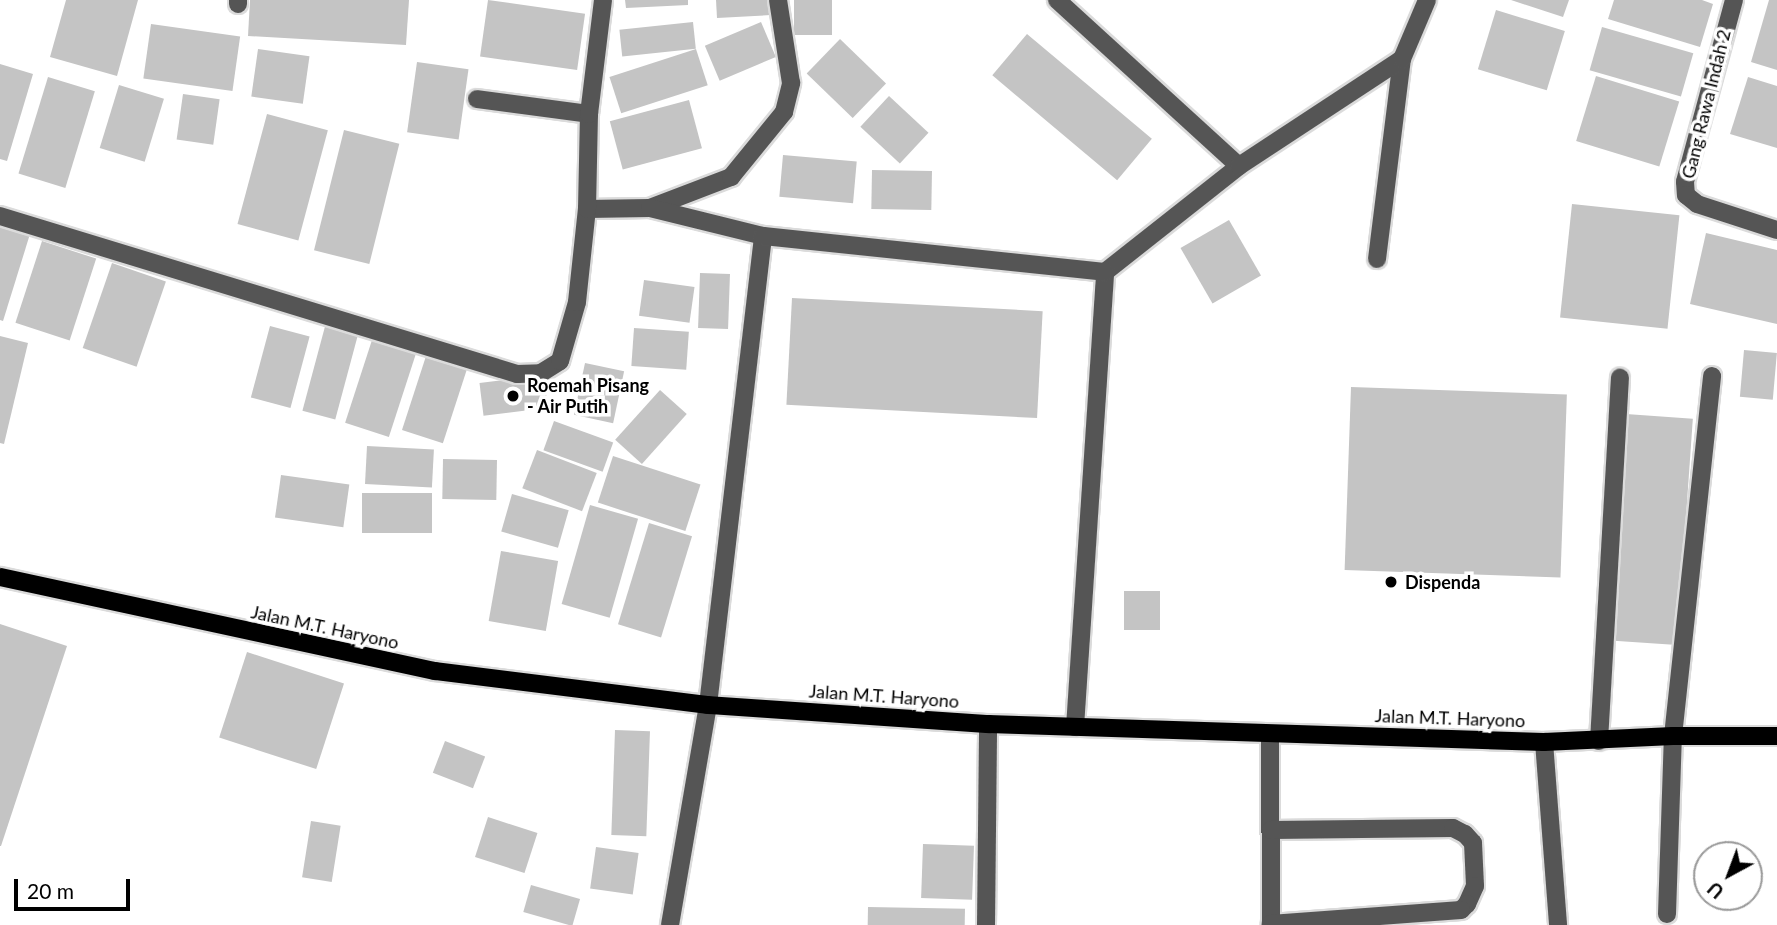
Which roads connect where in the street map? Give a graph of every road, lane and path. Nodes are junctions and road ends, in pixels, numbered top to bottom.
1 (603, 0) edge
2 (778, 0) edge
3 (1057, 0) edge
4 (1427, 0) edge
5 (1734, 0) edge
6 (1402, 60) junction
7 (477, 99) dead end
8 (589, 114) junction
9 (1239, 166) junction
10 (650, 208) junction
11 (587, 209) junction
12 (0, 216) edge
13 (1777, 230) edge
14 (763, 236) junction
15 (1377, 259) dead end
16 (1105, 272) junction
17 (1712, 376) dead end
18 (1620, 378) dead end
19 (0, 577) edge
20 (708, 705) junction
21 (988, 724) junction
22 (1075, 727) junction
23 (1673, 736) junction
24 (1777, 736) edge
25 (1599, 741) junction
26 (1270, 742) junction
27 (1544, 742) junction
28 (1270, 823) junction
29 (1667, 914) dead end
30 (670, 925) edge
31 (986, 925) edge
32 (1271, 925) edge
33 (1558, 925) edge

1 - 8 street
2 - 10 street
3 - 9 street
4 - 6 street
5 - 13 street, Gang Rawa Indah 2
6 - 9 street
6 - 15 street
7 - 8 street
8 - 11 street
9 - 16 street
10 - 11 street
10 - 14 street
11 - 12 street
14 - 16 street
14 - 20 street
16 - 22 street
17 - 23 street
18 - 25 street
19 - 20 main road, Jalan M.T. Haryono
20 - 21 main road, Jalan M.T. Haryono
20 - 30 street
21 - 22 main road, Jalan M.T. Haryono
21 - 31 street
22 - 26 main road, Jalan M.T. Haryono
23 - 24 main road, Jalan M.T. Haryono
23 - 25 main road, Jalan M.T. Haryono
23 - 29 street
25 - 27 main road, Jalan M.T. Haryono
26 - 27 main road, Jalan M.T. Haryono
26 - 28 street
27 - 33 street
28 - 32 street
28 - 32 street

